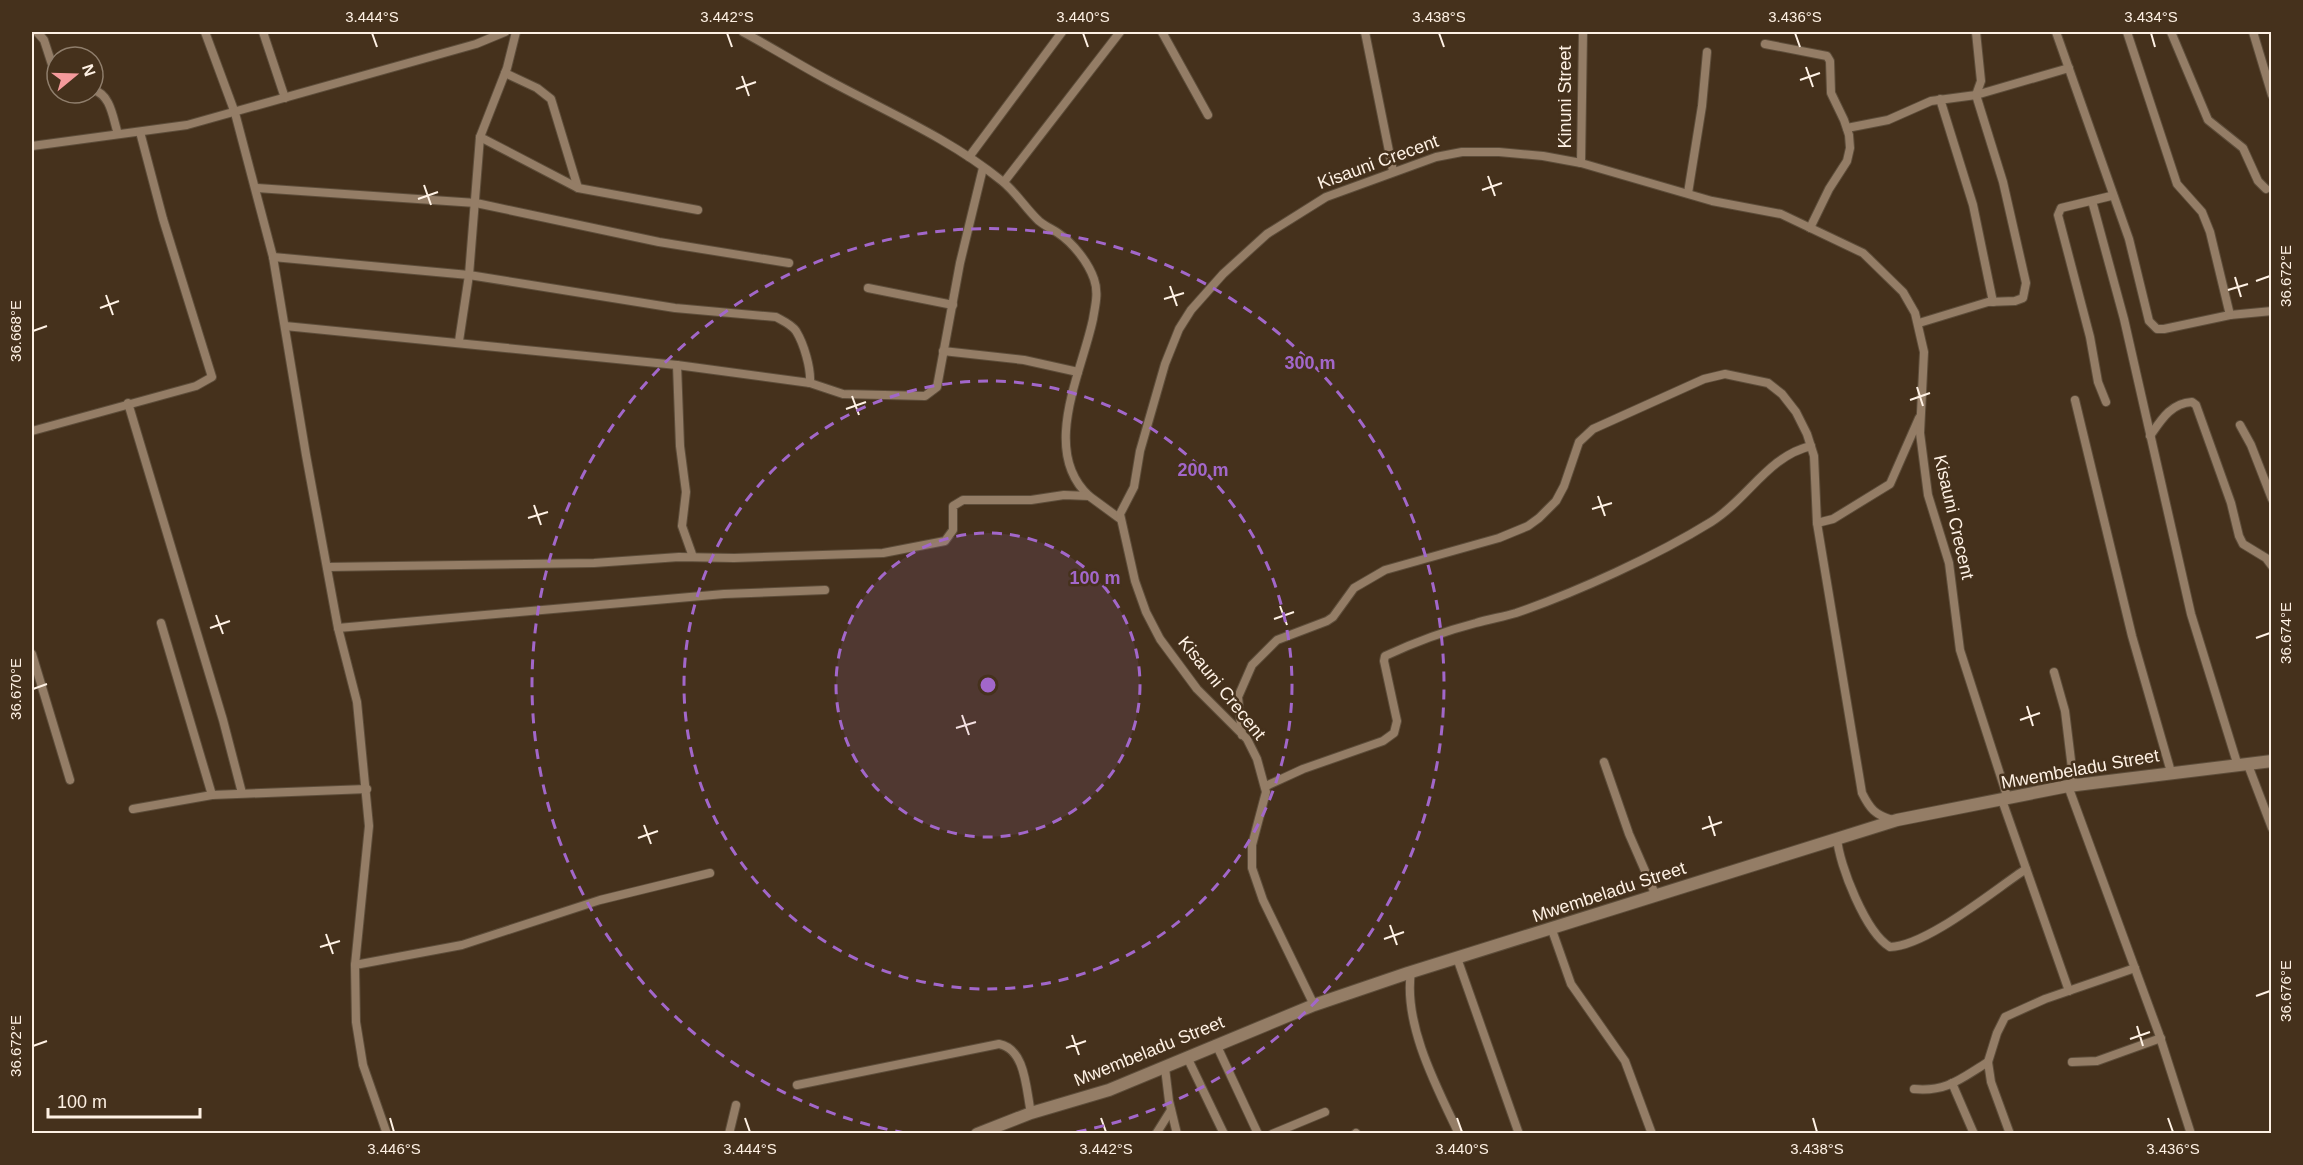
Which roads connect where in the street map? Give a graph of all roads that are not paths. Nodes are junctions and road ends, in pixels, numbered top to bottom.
1 (37, 32) edge
2 (205, 32) edge
3 (263, 32) edge
4 (505, 32) edge
5 (516, 32) edge
6 (743, 32) edge
7 (1062, 32) edge
8 (1120, 32) edge
9 (1162, 32) edge
10 (1365, 32) edge
11 (1582, 32) edge
12 (1976, 32) edge
13 (2056, 32) edge
14 (2127, 32) edge
15 (2171, 32) edge
16 (2253, 32) edge
17 (1765, 44) dead end
18 (46, 45) edge
19 (1707, 52) dead end
20 (2068, 68) junction
21 (505, 73) junction
22 (1976, 95) junction
23 (105, 96) edge
24 (2271, 96) edge
25 (285, 98) junction
26 (1940, 99) junction
27 (235, 113) junction
28 (1208, 115) dead end
29 (1847, 128) junction
30 (140, 132) junction
31 (118, 134) junction
32 (480, 136) junction
33 (32, 146) edge
34 (969, 157) junction
35 (1581, 164) junction
36 (983, 168) junction
37 (1393, 171) junction
38 (1004, 182) junction
39 (256, 188) junction
40 (578, 188) junction
41 (2266, 189) dead end
42 (1689, 193) junction
43 (2111, 196) junction
44 (2092, 201) junction
45 (476, 203) junction
46 (698, 210) dead end
47 (1810, 228) junction
48 (273, 257) junction
49 (789, 263) dead end
50 (469, 275) junction
51 (868, 288) dead end
52 (1993, 302) junction
53 (952, 305) junction
54 (2271, 311) edge
55 (2230, 315) junction
56 (1919, 323) junction
57 (285, 326) junction
58 (459, 341) junction
59 (943, 351) junction
60 (677, 365) junction
61 (1078, 372) junction
62 (810, 383) junction
63 (2075, 400) dead end
64 (2106, 402) dead end
65 (128, 403) junction
66 (1922, 411) junction
67 (2240, 425) dead end
68 (32, 431) edge
69 (2150, 436) junction
70 (1811, 446) junction
71 (1089, 496) junction
72 (2271, 499) edge
73 (1119, 518) junction
74 (1817, 523) junction
75 (693, 557) junction
76 (2271, 566) edge
77 (327, 567) junction
78 (825, 590) dead end
79 (161, 623) dead end
80 (338, 628) junction
81 (32, 654) edge
82 (2055, 672) dead end
83 (1242, 735) junction
84 (2271, 761) edge
85 (1604, 762) dead end
86 (2243, 766) junction
87 (2171, 772) junction
88 (70, 780) dead end
89 (2071, 785) junction
90 (1266, 786) junction
91 (367, 789) junction
92 (242, 793) junction
93 (212, 795) junction
94 (2005, 799) junction
95 (133, 809) dead end
96 (1897, 820) junction
97 (2271, 828) edge
98 (1837, 838) junction
99 (2026, 869) junction
100 (710, 873) dead end
101 (1656, 896) junction
102 (1552, 930) junction
103 (1457, 958) junction
104 (355, 965) junction
105 (2135, 968) junction
106 (1411, 972) junction
107 (2069, 991) junction
108 (1314, 1005) junction
109 (2161, 1038) junction
110 (1216, 1044) junction
111 (1187, 1058) junction
112 (1988, 1062) junction
113 (2073, 1062) dead end
114 (1165, 1068) junction
115 (1952, 1083) junction
116 (797, 1085) dead end
117 (1914, 1089) dead end
118 (736, 1105) dead end
119 (1171, 1110) junction
120 (1325, 1112) dead end
121 (1031, 1113) junction
122 (387, 1134) edge
123 (729, 1134) edge
124 (977, 1134) edge
125 (1156, 1134) edge
126 (1177, 1134) edge
127 (1224, 1134) edge
128 (1258, 1134) edge
129 (1272, 1134) edge
130 (1459, 1134) edge
131 (1519, 1134) edge
132 (1652, 1134) edge
133 (1974, 1134) edge
134 (2010, 1134) edge
135 (2191, 1134) edge

1 - 18 street
2 - 27 street
3 - 25 street
4 - 25 street
5 - 21 street
6 - 34 street
7 - 34 street
8 - 38 street
9 - 28 street
10 - 37 street
11 - 35 street, Kinuni Street
12 - 22 street
13 - 20 street
14 - 55 street
15 - 41 street
16 - 24 street
17 - 29 street
19 - 42 street
20 - 22 street
20 - 43 street
21 - 32 street
21 - 40 street
22 - 26 street
22 - 52 street
23 - 31 street
25 - 27 street
26 - 29 street
26 - 52 street
27 - 30 street
27 - 39 street
29 - 47 street
30 - 31 street
30 - 65 street
31 - 33 street
32 - 40 street
32 - 45 street
34 - 36 street
35 - 37 street, Kisauni Crecent
35 - 42 street, Kisauni Crecent
36 - 38 street
36 - 53 street
37 - 73 street, Kisauni Crecent
38 - 61 street
39 - 45 street
39 - 48 street
40 - 46 street
42 - 47 street, Kisauni Crecent
43 - 44 street
43 - 55 street
44 - 64 street
44 - 69 street
45 - 49 street
45 - 50 street
47 - 56 street, Kisauni Crecent
48 - 50 street
48 - 57 street
50 - 58 street
50 - 62 street
51 - 53 street
52 - 56 street
53 - 59 street
54 - 55 street
56 - 66 street, Kisauni Crecent
57 - 58 street
57 - 77 street
58 - 60 street
59 - 61 street
59 - 62 street
60 - 62 street
60 - 75 street
61 - 71 street
63 - 87 street
65 - 68 street
65 - 92 street
66 - 74 street
66 - 94 street, Kisauni Crecent
67 - 72 street
69 - 76 street
69 - 86 street
70 - 74 street
70 - 83 street
70 - 90 street
71 - 73 street
71 - 75 street
73 - 83 street, Kisauni Crecent
74 - 96 street
75 - 77 street
77 - 80 street
78 - 80 street
79 - 93 street
80 - 91 street
81 - 88 street
82 - 89 street
83 - 90 street, Kisauni Crecent
84 - 86 street, Mwembeladu Street
85 - 101 street
86 - 87 street, Mwembeladu Street
86 - 97 street
87 - 89 street, Mwembeladu Street
89 - 94 street, Mwembeladu Street
89 - 105 street
90 - 108 street, Kisauni Crecent
91 - 92 street
91 - 104 street
92 - 93 street
93 - 95 street
94 - 96 street, Mwembeladu Street
94 - 99 street, Kisauni Crecent
96 - 98 street, Mwembeladu Street
98 - 99 street
98 - 101 street, Mwembeladu Street
99 - 107 street, Kisauni Crecent
100 - 104 street
101 - 102 street, Mwembeladu Street
102 - 103 street, Mwembeladu Street
102 - 132 street
103 - 106 street, Mwembeladu Street
103 - 131 street
104 - 122 street
105 - 107 street
105 - 109 street
106 - 108 street, Mwembeladu Street
106 - 130 street
107 - 112 street
108 - 110 street, Mwembeladu Street
109 - 113 street
109 - 135 street
110 - 111 street, Mwembeladu Street
110 - 128 street
111 - 114 street, Mwembeladu Street
111 - 127 street
112 - 115 street
112 - 134 street
114 - 119 street
114 - 121 street, Mwembeladu Street
115 - 117 street
115 - 133 street
116 - 121 street
118 - 123 street
119 - 125 street
119 - 126 street
120 - 129 street
121 - 124 street, Mwembeladu Street

